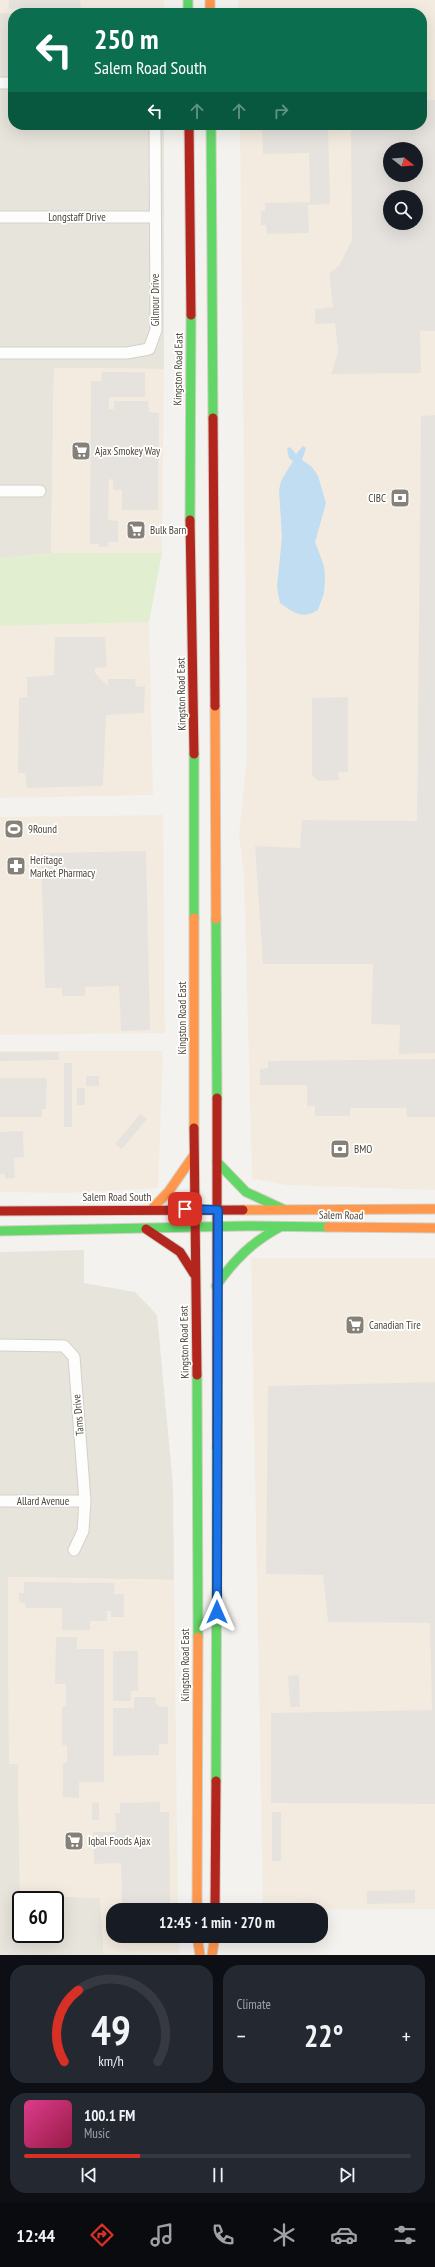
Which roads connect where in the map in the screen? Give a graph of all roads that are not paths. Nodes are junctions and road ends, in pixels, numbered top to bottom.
1 (155, 130) edge
2 (189, 130) edge
3 (211, 130) edge
4 (0, 216) edge
5 (154, 217) junction
6 (0, 353) edge
7 (0, 491) edge
8 (40, 491) dead end
9 (194, 1155) junction
10 (217, 1162) junction
11 (152, 1209) junction
12 (194, 1209) junction
13 (283, 1209) junction
14 (435, 1209) edge
15 (218, 1210) junction
16 (0, 1211) edge
17 (195, 1227) junction
18 (280, 1227) junction
19 (218, 1228) junction
20 (435, 1228) edge
21 (146, 1229) junction
22 (0, 1231) edge
23 (195, 1275) junction
24 (216, 1286) junction
25 (0, 1345) edge
26 (0, 1501) edge
27 (85, 1501) junction
28 (74, 1550) dead end
29 (197, 1903) edge
30 (215, 1903) edge
31 (198, 1943) edge
32 (214, 1943) edge
33 (200, 1955) edge
34 (212, 1955) edge

1 - 5 street, Gilmour Drive
2 - 9 main road, Kingston Road East
3 - 10 main road
4 - 5 street, Longstaff Drive
5 - 6 street, Gilmour Drive
7 - 8 street
9 - 11 main road
9 - 12 main road, Kingston Road East
10 - 13 main road
10 - 15 main road
11 - 12 main road, Salem Road South
11 - 16 main road, Salem Road South
12 - 15 main road, Salem Road South
12 - 17 main road, Kingston Road East
13 - 14 main road, Salem Road
13 - 15 main road, Salem Road South
15 - 19 main road
17 - 19 main road
17 - 21 main road
17 - 23 main road, Kingston Road East
18 - 19 main road, Salem Road
18 - 20 main road, Salem Road
18 - 24 main road
19 - 24 main road
21 - 22 main road
21 - 23 main road
23 - 29 main road, Kingston Road East
24 - 30 main road
25 - 27 street, Tams Drive
26 - 27 street, Allard Avenue
27 - 28 street, Tams Drive
31 - 33 main road
32 - 34 main road

